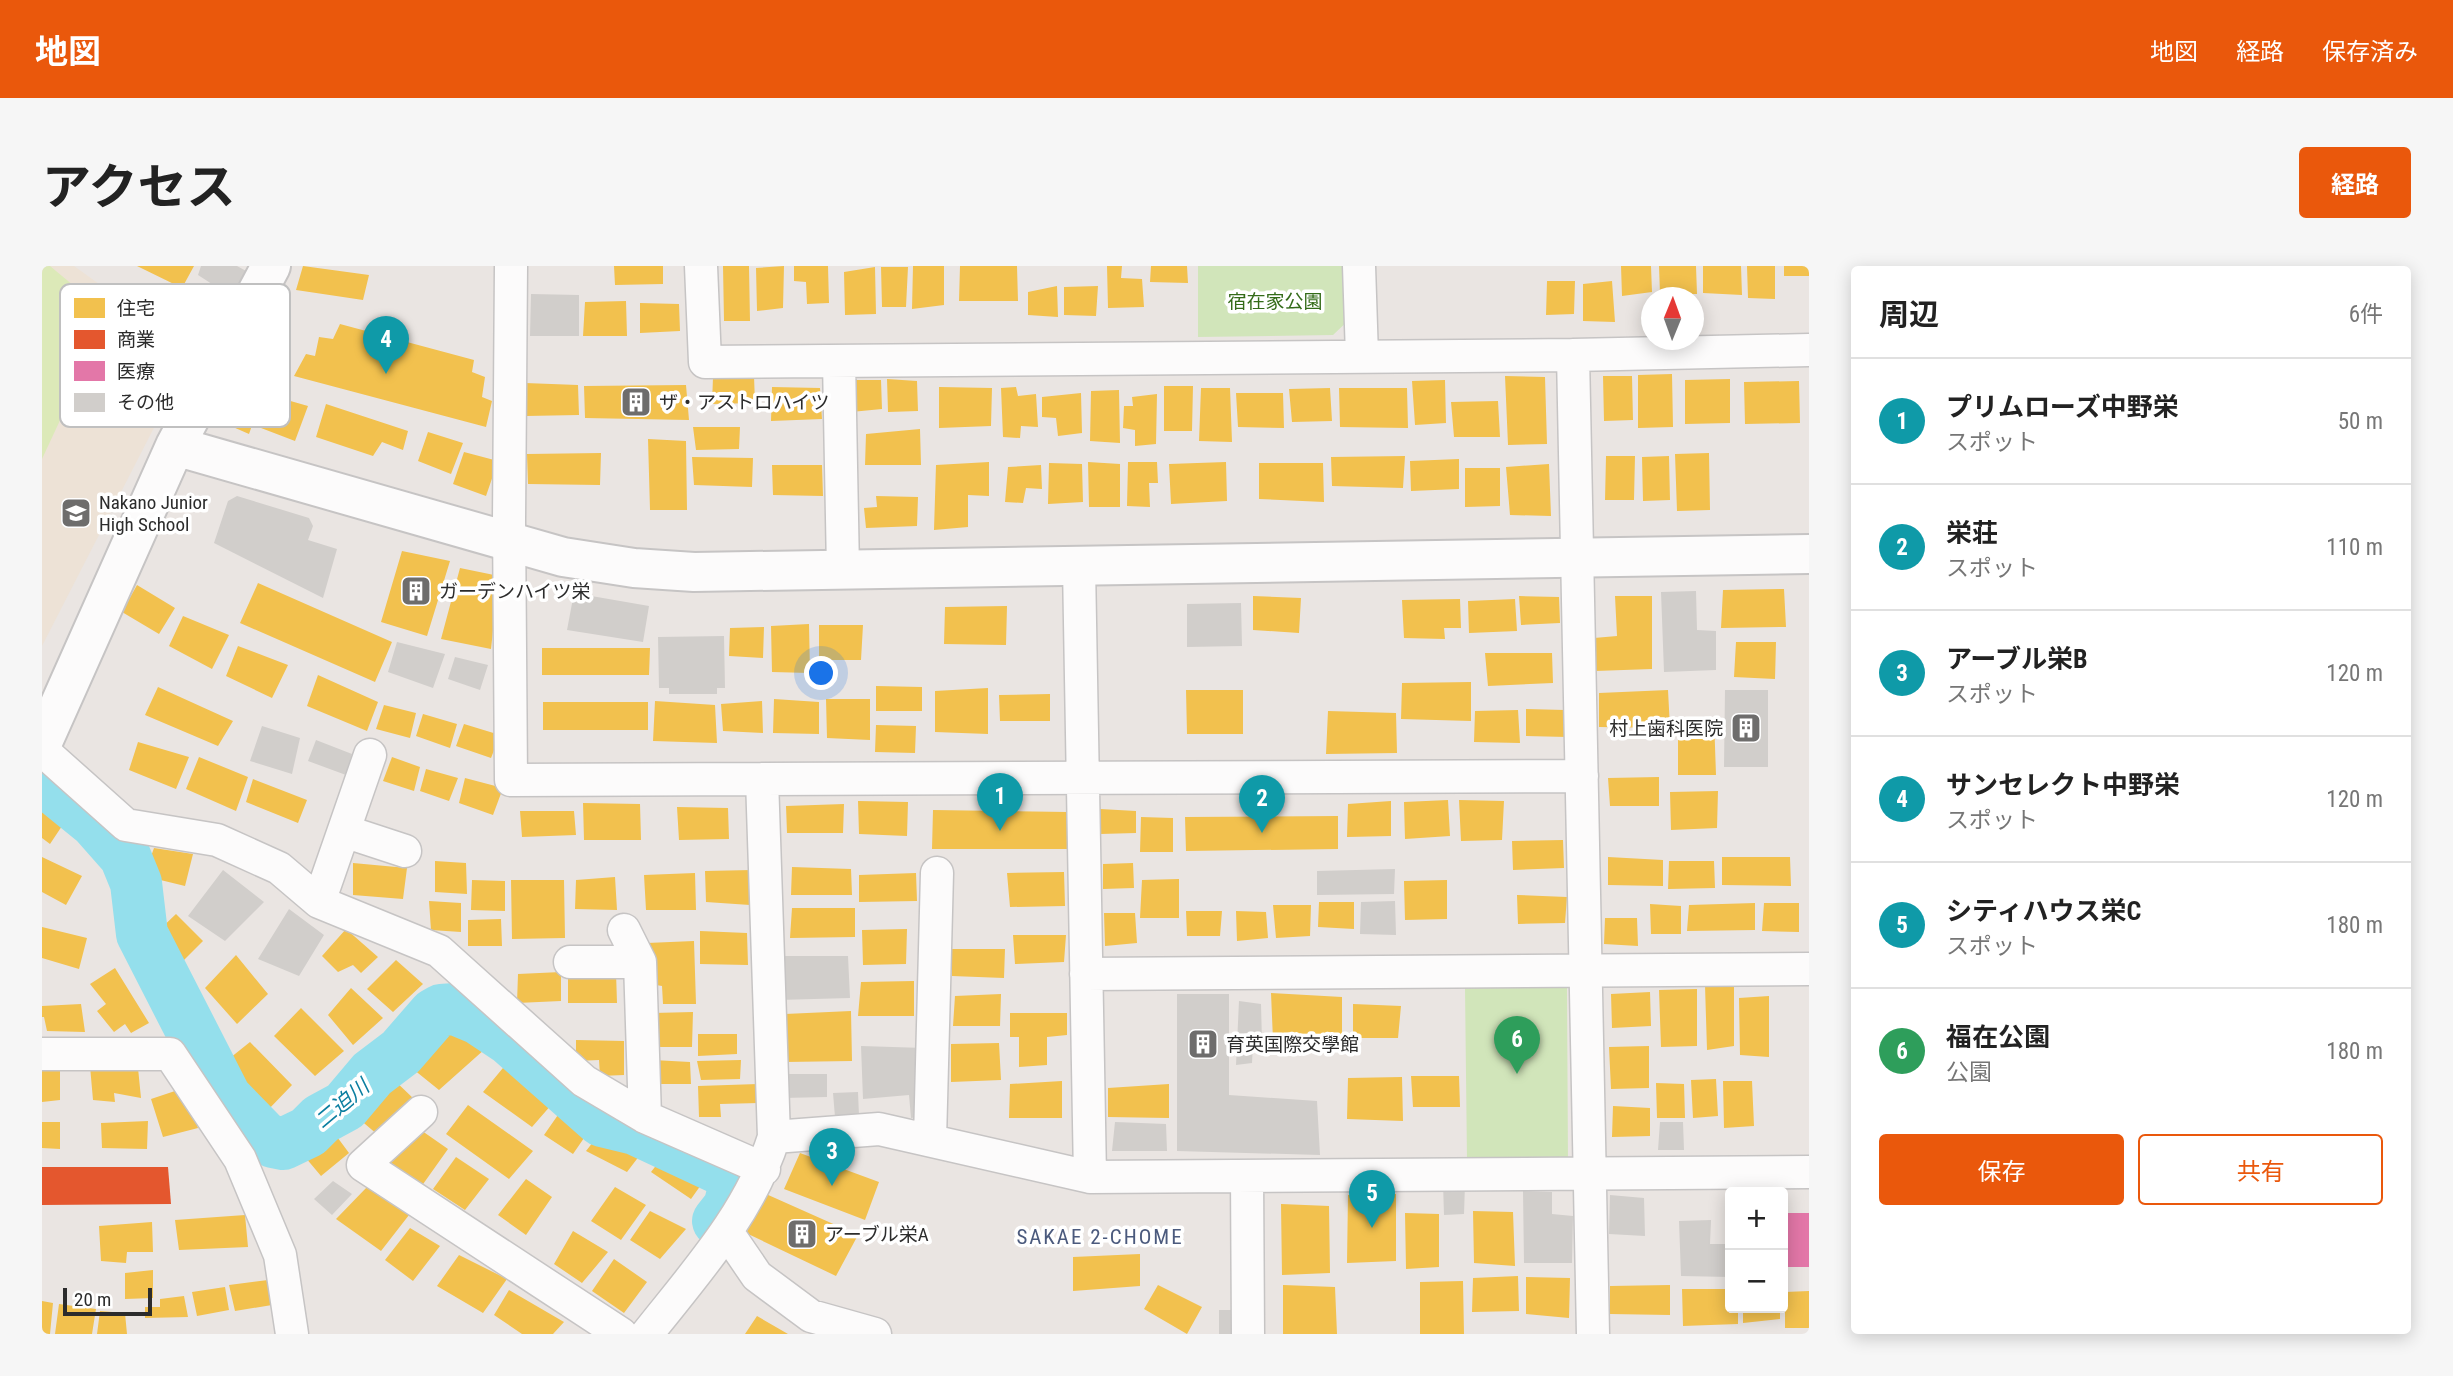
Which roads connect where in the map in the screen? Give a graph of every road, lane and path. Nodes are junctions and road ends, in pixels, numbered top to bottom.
1 (511, 266) edge
2 (701, 266) edge
3 (1359, 266) edge
4 (267, 267) edge
5 (258, 284) edge
6 (1809, 350) edge
7 (1573, 355) junction
8 (1362, 356) junction
9 (839, 361) junction
10 (184, 427) edge
11 (174, 446) junction
12 (509, 541) junction
13 (1809, 554) edge
14 (1578, 557) junction
15 (1079, 566) junction
16 (843, 570) junction
17 (42, 744) edge
18 (42, 750) edge
19 (370, 755) dead end
20 (1582, 776) junction
21 (1083, 778) junction
22 (762, 779) junction
23 (344, 831) junction
24 (405, 851) dead end
25 (937, 873) dead end
26 (319, 902) junction
27 (624, 929) dead end
28 (570, 962) dead end
29 (640, 962) junction
30 (1809, 969) edge
31 (1586, 971) junction
32 (1086, 974) junction
33 (42, 1054) edge
34 (421, 1112) dead end
35 (645, 1117) junction
36 (774, 1137) junction
37 (930, 1140) junction
38 (764, 1169) junction
39 (1809, 1172) edge
40 (1590, 1175) junction
41 (1247, 1176) junction
42 (1090, 1177) junction
43 (727, 1232) junction
44 (292, 1334) edge
45 (621, 1334) edge
46 (647, 1334) edge
47 (876, 1334) edge
48 (1248, 1334) edge
49 (1593, 1334) edge

1 - 12 street
2 - 9 street
3 - 8 street
4 - 5 street
6 - 7 street
7 - 8 street
7 - 14 street
8 - 9 street
9 - 16 street
10 - 11 street
11 - 12 street
11 - 17 street
12 - 16 street
12 - 22 street
13 - 14 street
14 - 15 street
14 - 20 street
15 - 16 street
15 - 21 street
18 - 26 street
19 - 23 street
20 - 21 street
20 - 31 street
21 - 22 street
21 - 32 street
22 - 36 street
23 - 24 street
23 - 26 street
25 - 37 street
26 - 35 street
27 - 29 street
28 - 29 street
29 - 35 street
30 - 31 street
31 - 32 street
31 - 40 street
32 - 42 street
33 - 44 street
34 - 45 street
35 - 38 street
36 - 37 street
36 - 38 street
37 - 42 street
38 - 43 street
39 - 40 street
40 - 41 street
40 - 49 street
41 - 42 street
41 - 48 street
43 - 46 street
43 - 47 street

